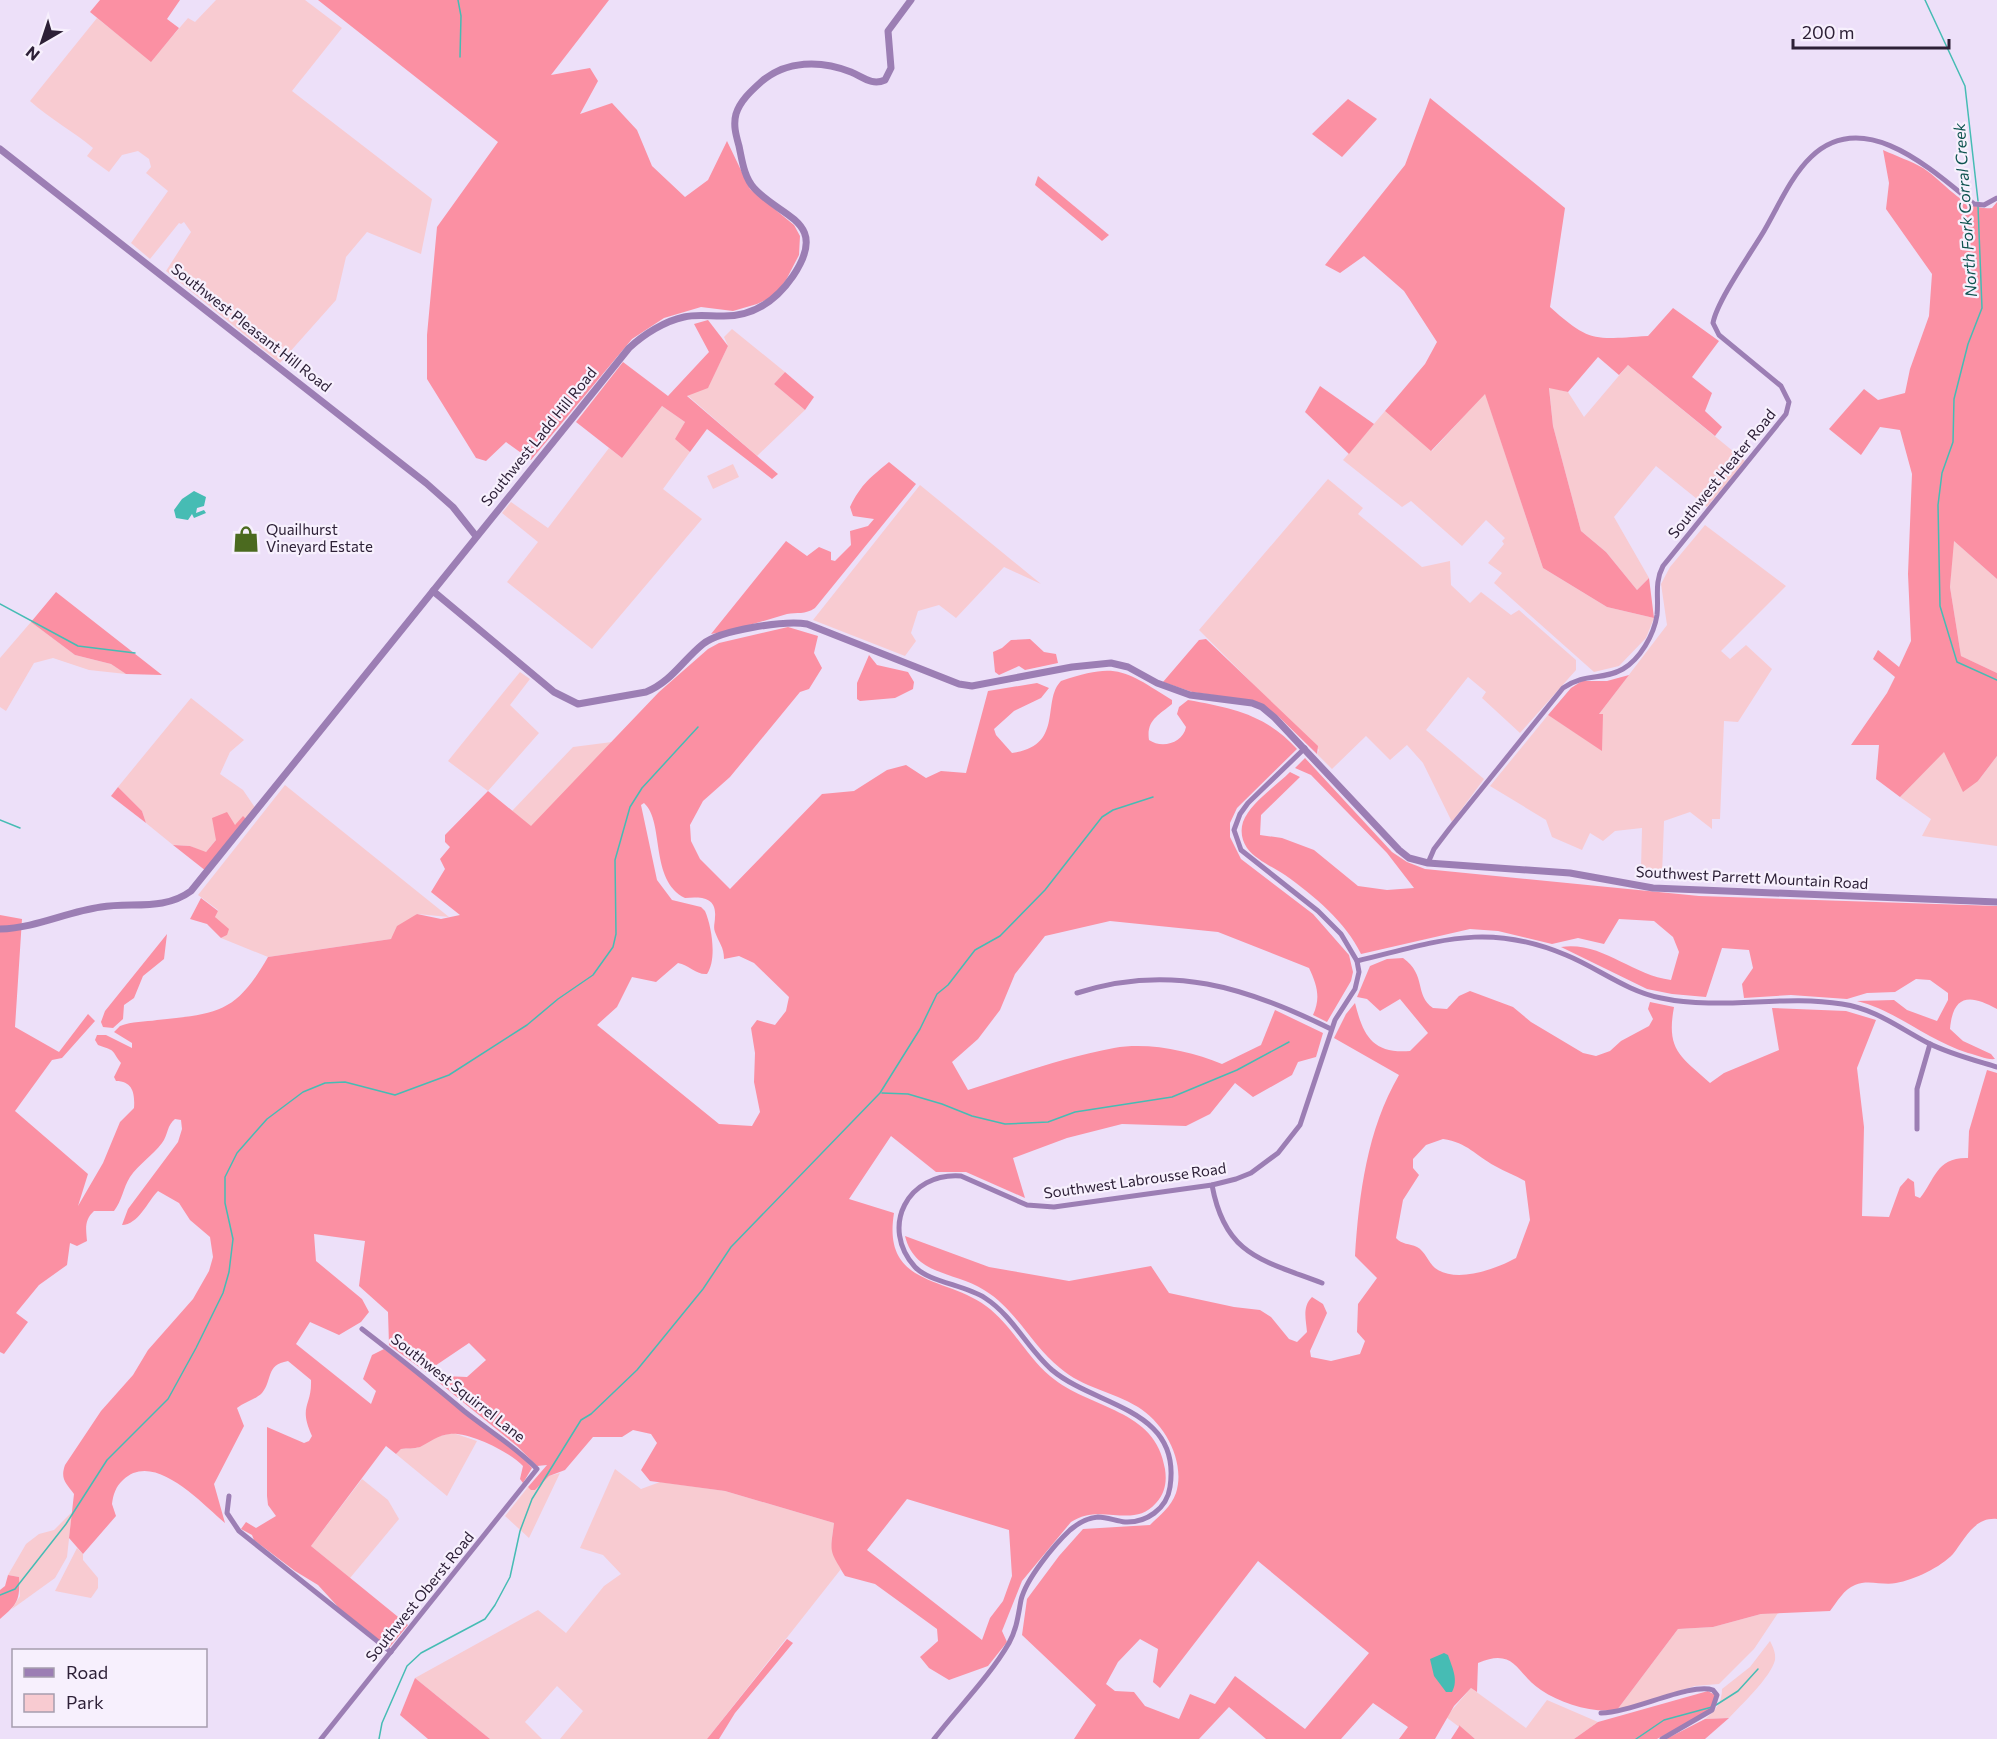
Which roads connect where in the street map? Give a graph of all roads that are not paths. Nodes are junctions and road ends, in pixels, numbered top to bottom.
1 (911, 0) edge
2 (0, 149) edge
3 (1997, 198) edge
4 (476, 536) junction
5 (433, 591) junction
6 (1305, 748) junction
7 (1428, 863) junction
8 (1997, 902) edge
9 (0, 929) edge
10 (1357, 961) junction
11 (1077, 993) dead end
12 (1331, 1029) junction
13 (1930, 1044) junction
14 (1997, 1067) edge
15 (1917, 1128) dead end
16 (1212, 1185) junction
17 (1322, 1282) dead end
18 (362, 1329) dead end
19 (537, 1469) joint
20 (229, 1496) dead end
21 (391, 1652) junction
22 (1601, 1713) dead end
23 (321, 1739) edge
24 (934, 1739) edge
25 (1662, 1739) edge

1 - 4 street, Southwest Ladd Hill Road
2 - 4 street, Southwest Pleasant Hill Road
3 - 7 street, Southwest Heater Road
4 - 5 street, Southwest Ladd Hill Road
5 - 6 street, Southwest Parrett Mountain Road
5 - 9 street, Southwest Ladd Hill Road
6 - 7 street, Southwest Parrett Mountain Road
6 - 10 street
7 - 8 street, Southwest Parrett Mountain Road
10 - 12 street, Southwest Labrousse Road
10 - 13 street
11 - 12 street
12 - 16 street, Southwest Labrousse Road
13 - 14 street
13 - 15 street
16 - 17 street
16 - 24 street, Southwest Labrousse Road
18 - 19 street, Southwest Squirrel Lane
19 - 21 street, Southwest Oberst Road
20 - 21 street
21 - 23 street, Southwest Oberst Road
22 - 25 street

